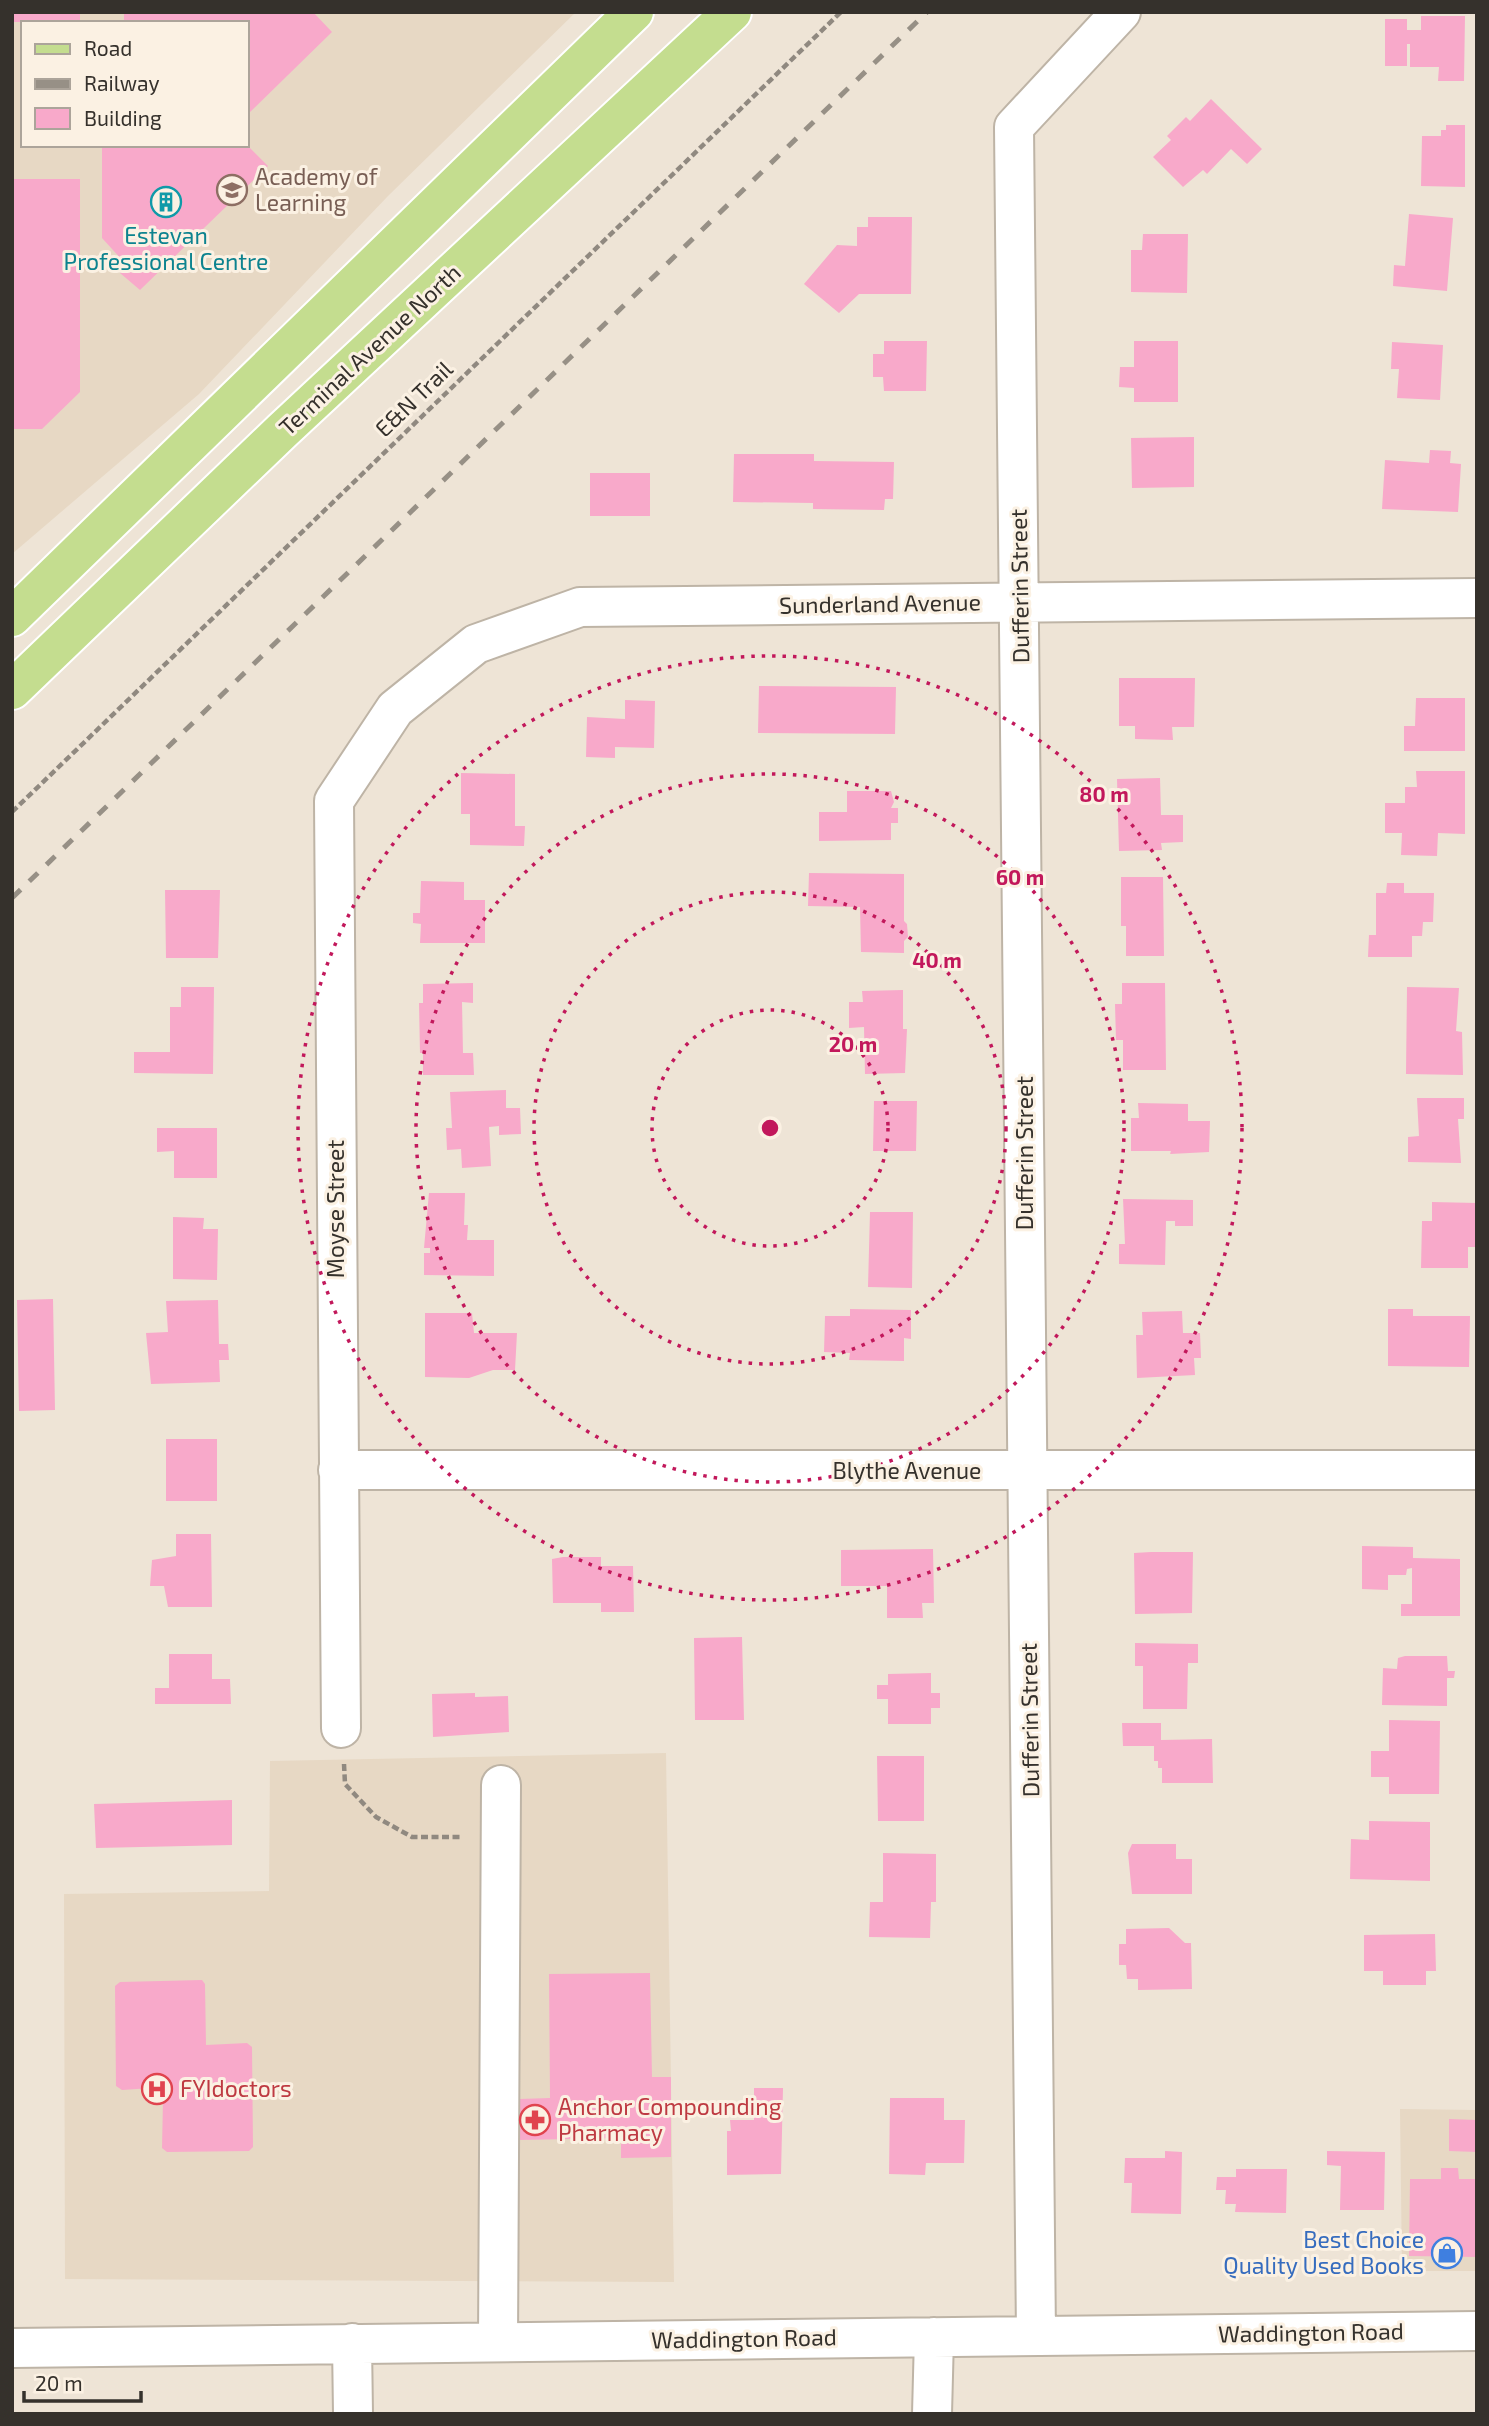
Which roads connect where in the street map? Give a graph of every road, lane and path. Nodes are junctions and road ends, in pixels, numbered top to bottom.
1 (634, 12) edge
2 (732, 12) edge
3 (841, 12) edge
4 (1121, 12) edge
5 (1477, 597) edge
6 (1021, 602) junction
7 (12, 617) edge
8 (12, 690) edge
9 (395, 709) joint
10 (12, 812) edge
11 (338, 1470) junction
12 (1477, 1470) edge
13 (1027, 1471) junction
14 (341, 1728) joint
15 (501, 1785) dead end
16 (502, 1838) junction
17 (1477, 2332) edge
18 (1036, 2336) junction
19 (934, 2337) junction
20 (498, 2342) junction
21 (352, 2343) junction
22 (12, 2348) edge
23 (353, 2414) edge
24 (932, 2414) edge

1 - 7 main road
2 - 8 main road, Terminal Avenue North
3 - 10 path, E&N Trail
4 - 6 street, Dufferin Street
5 - 6 street, Sunderland Avenue
6 - 9 street, Sunderland Avenue
6 - 13 street, Dufferin Street
9 - 11 street, Moyse Street
11 - 13 street, Blythe Avenue
11 - 14 street, Moyse Street
12 - 13 street, Blythe Avenue
13 - 18 street, Dufferin Street
14 - 16 path
15 - 16 street
16 - 20 street
17 - 18 street, Waddington Road
18 - 19 street, Waddington Road
19 - 20 street, Waddington Road
19 - 24 street
20 - 21 street, Waddington Road
21 - 22 street, Waddington Road
21 - 23 street

